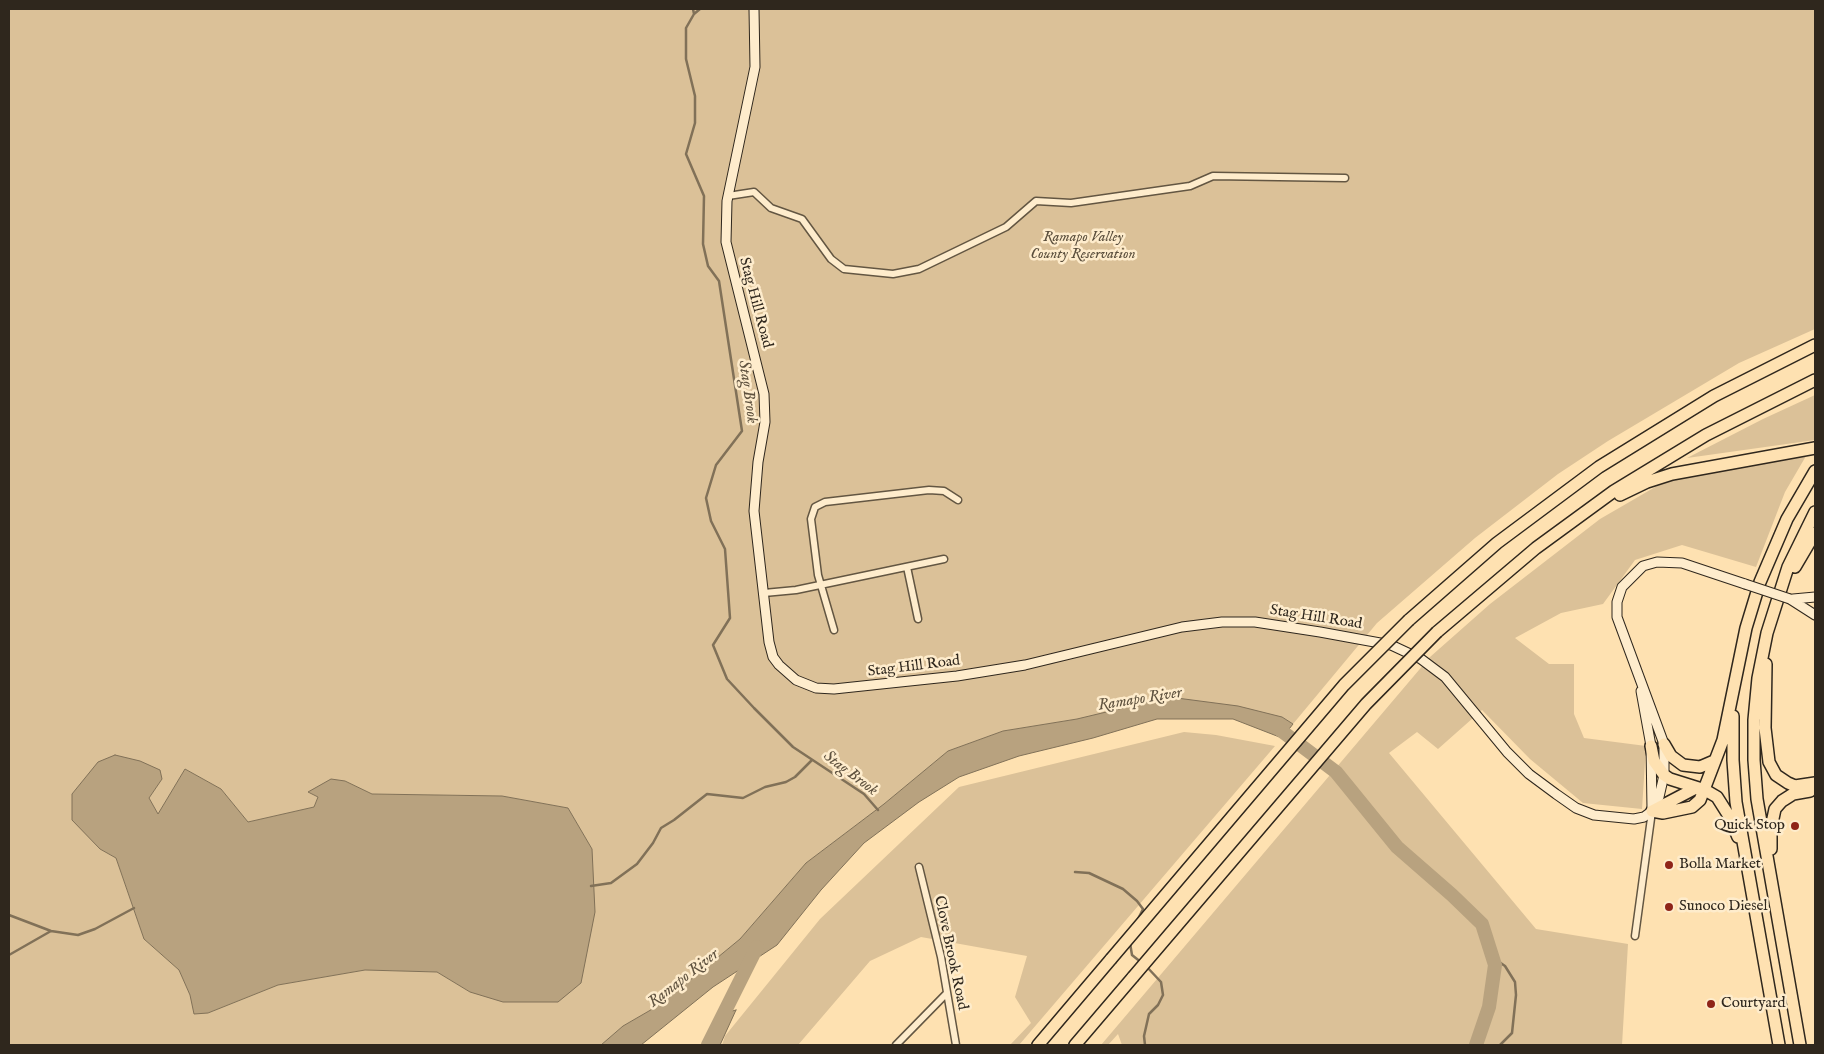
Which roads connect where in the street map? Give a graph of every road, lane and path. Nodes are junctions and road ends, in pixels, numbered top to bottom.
1 (754, 9) edge
2 (1345, 178) dead end
3 (728, 196) junction
4 (1815, 345) edge
5 (1815, 380) edge
6 (1815, 448) edge
7 (1815, 471) edge
8 (958, 500) dead end
9 (1815, 512) edge
10 (1815, 533) edge
11 (1536, 548) junction
12 (944, 559) dead end
13 (907, 567) junction
14 (820, 585) junction
15 (764, 593) junction
16 (1815, 597) edge
17 (1790, 599) junction
18 (1773, 611) junction
19 (1815, 615) edge
20 (918, 620) dead end
21 (834, 630) dead end
22 (1767, 633) junction
23 (1737, 675) junction
24 (1638, 676) junction
25 (1664, 744) junction
26 (1651, 746) junction
27 (1714, 761) junction
28 (1664, 775) junction
29 (1815, 783) edge
30 (1699, 789) junction
31 (1815, 790) edge
32 (1652, 811) junction
33 (1745, 850) junction
34 (918, 867) dead end
35 (1773, 891) junction
36 (1635, 936) dead end
37 (947, 993) junction
38 (896, 1045) edge
39 (956, 1045) edge
40 (1038, 1045) edge
41 (1075, 1045) edge
42 (1779, 1045) edge
43 (1800, 1045) edge

1 - 3 street, Stag Hill Road
2 - 3 street
3 - 15 street, Stag Hill Road
4 - 40 highway, bridge
5 - 11 highway
6 - 11 highway
7 - 23 highway
8 - 14 street
9 - 18 highway
10 - 18 highway
11 - 41 highway, bridge
12 - 13 street
13 - 14 street
13 - 20 street
14 - 15 street
14 - 21 street
15 - 32 street, Stag Hill Road
16 - 17 street
17 - 19 street
17 - 24 street, bridge
18 - 22 highway
22 - 29 highway
22 - 35 highway
23 - 27 highway
23 - 33 highway
24 - 25 street
24 - 26 street
25 - 27 highway
25 - 28 street
26 - 28 highway
26 - 32 street
27 - 30 highway
28 - 30 highway
28 - 32 street
30 - 32 highway
30 - 33 highway
31 - 35 highway
32 - 36 street
33 - 42 highway
34 - 37 street, Clove Brook Road
35 - 43 highway
37 - 38 street
37 - 39 street, Clove Brook Road

